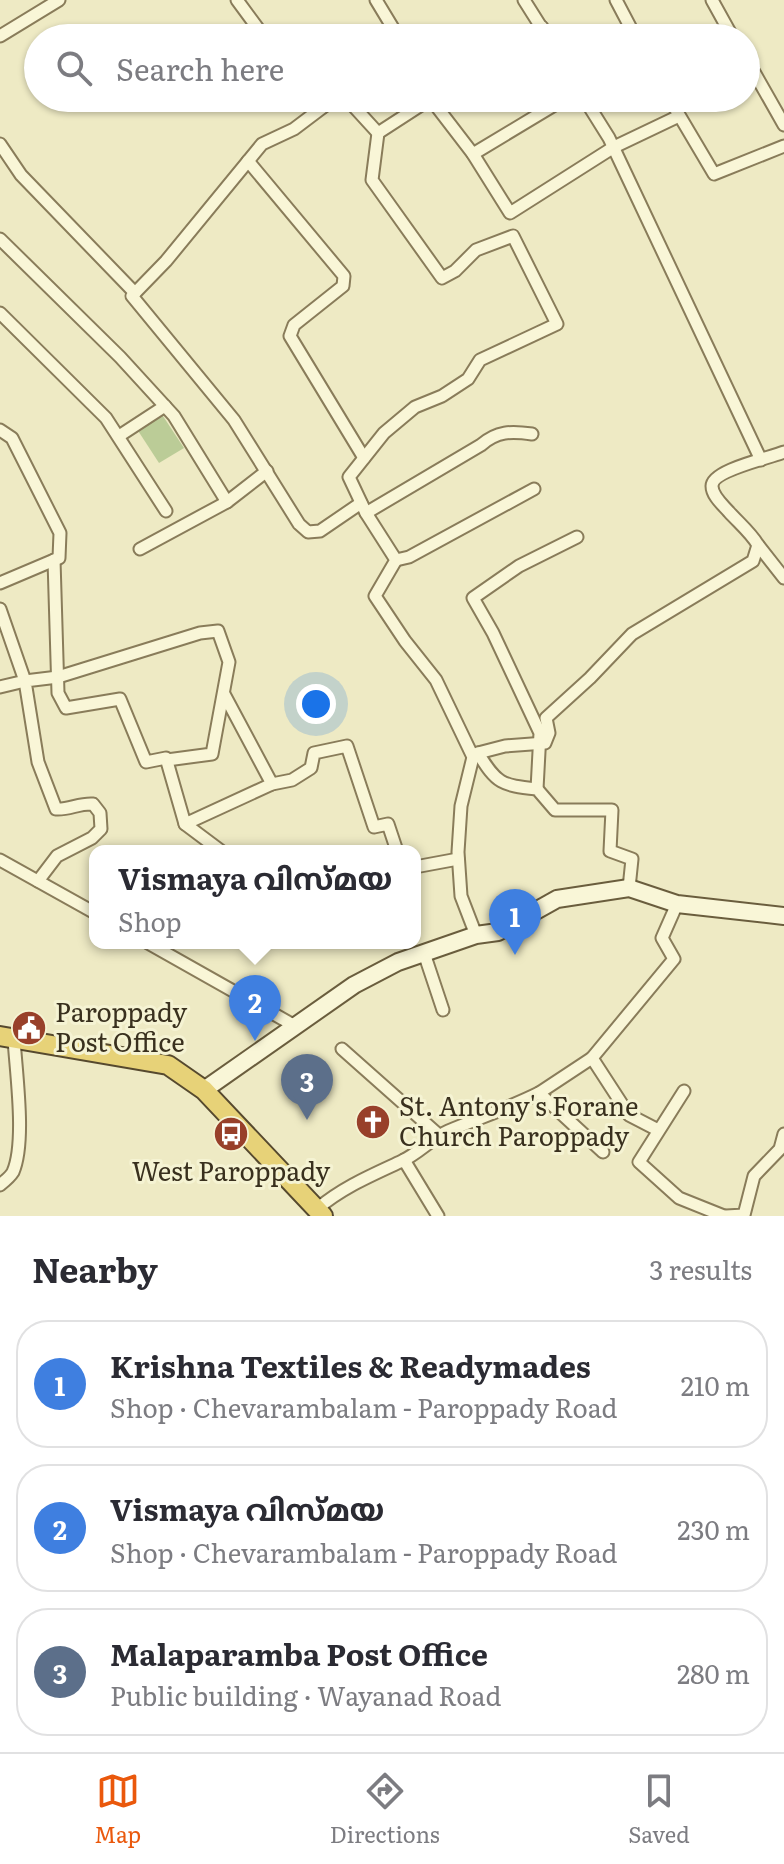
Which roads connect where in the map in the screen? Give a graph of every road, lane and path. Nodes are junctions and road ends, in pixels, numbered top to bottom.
1 (59, 0) edge
2 (237, 0) edge
3 (376, 0) edge
4 (524, 0) edge
5 (616, 0) edge
6 (712, 0) edge
7 (255, 24) edge
8 (391, 24) edge
9 (539, 24) edge
10 (629, 24) edge
11 (725, 24) edge
12 (0, 36) edge
13 (760, 83) edge
14 (310, 112) edge
15 (359, 112) edge
16 (410, 112) edge
17 (442, 112) edge
18 (543, 112) edge
19 (593, 112) edge
20 (677, 112) edge
21 (679, 116) junction
22 (784, 125) edge
23 (378, 133) junction
24 (0, 144) edge
25 (784, 146) edge
26 (614, 147) junction
27 (473, 154) junction
28 (248, 161) junction
29 (510, 213) junction
30 (513, 236) junction
31 (0, 239) edge
32 (135, 293) junction
33 (0, 313) edge
34 (165, 406) junction
35 (0, 430) edge
36 (532, 434) dead end
37 (119, 436) junction
38 (784, 452) edge
39 (364, 458) junction
40 (761, 460) junction
41 (267, 471) junction
42 (534, 489) dead end
43 (227, 502) junction
44 (364, 508) junction
45 (166, 511) dead end
46 (577, 537) dead end
47 (758, 545) junction
48 (140, 549) dead end
49 (54, 560) junction
50 (396, 560) junction
51 (784, 578) edge
52 (0, 583) edge
53 (0, 609) edge
54 (58, 677) junction
55 (25, 681) junction
56 (0, 687) edge
57 (223, 693) junction
58 (539, 745) junction
59 (476, 755) junction
60 (167, 760) junction
61 (272, 784) junction
62 (537, 789) junction
63 (185, 824) junction
64 (213, 845) edge
65 (395, 845) edge
66 (458, 859) junction
67 (0, 860) edge
68 (421, 866) edge
69 (38, 881) junction
70 (629, 888) junction
71 (677, 904) junction
72 (89, 910) edge
73 (784, 916) edge
74 (476, 935) junction
75 (159, 949) edge
76 (424, 953) junction
77 (443, 1010) dead end
78 (295, 1026) junction
79 (7, 1038) edge
80 (342, 1049) dead end
81 (592, 1058) junction
82 (204, 1090) junction
83 (684, 1091) dead end
84 (539, 1093) junction
85 (658, 1130) junction
86 (784, 1134) edge
87 (440, 1136) junction
88 (603, 1152) dead end
89 (404, 1160) junction
90 (0, 1185) edge
91 (320, 1213) edge
92 (438, 1216) edge
93 (725, 1216) edge
94 (745, 1216) edge

1 - 12 street
2 - 7 street
3 - 8 street
4 - 9 street
5 - 10 street
6 - 11 street
13 - 22 street
14 - 28 street
15 - 23 street
16 - 23 street
17 - 27 street
18 - 27 street
19 - 26 street
20 - 21 street
21 - 25 street
21 - 26 street
23 - 30 street
24 - 32 street
26 - 29 street
26 - 40 street
27 - 29 street
28 - 32 street
28 - 39 street
29 - 30 street
30 - 39 street
31 - 34 street
32 - 41 street
33 - 37 street
34 - 37 street
34 - 43 street
35 - 49 street
36 - 44 street
37 - 45 street
38 - 40 street
39 - 44 street
40 - 47 street
41 - 43 street
41 - 44 street
42 - 50 street
43 - 48 street
44 - 50 street
46 - 58 street
47 - 51 street
47 - 58 street
49 - 52 street
49 - 54 street
50 - 59 street
53 - 55 street
54 - 55 street
54 - 57 street
54 - 60 street
55 - 56 street
55 - 69 street
57 - 60 street
57 - 61 street
58 - 59 street
58 - 62 street
59 - 62 street
59 - 66 street
60 - 63 street
61 - 63 street
61 - 65 street
62 - 70 street
63 - 64 street
66 - 68 street
66 - 74 street
67 - 69 street
69 - 72 street
70 - 71 main road
70 - 74 main road
71 - 73 main road
71 - 81 street
74 - 76 main road
75 - 78 street
76 - 77 street
76 - 78 main road
78 - 82 main road
79 - 82 highway
79 - 90 street
80 - 87 street
81 - 84 street
81 - 85 street
82 - 91 highway
83 - 85 street
84 - 87 street
84 - 88 street
85 - 93 street
86 - 94 street
87 - 89 street
89 - 91 street
89 - 92 street
93 - 94 street

